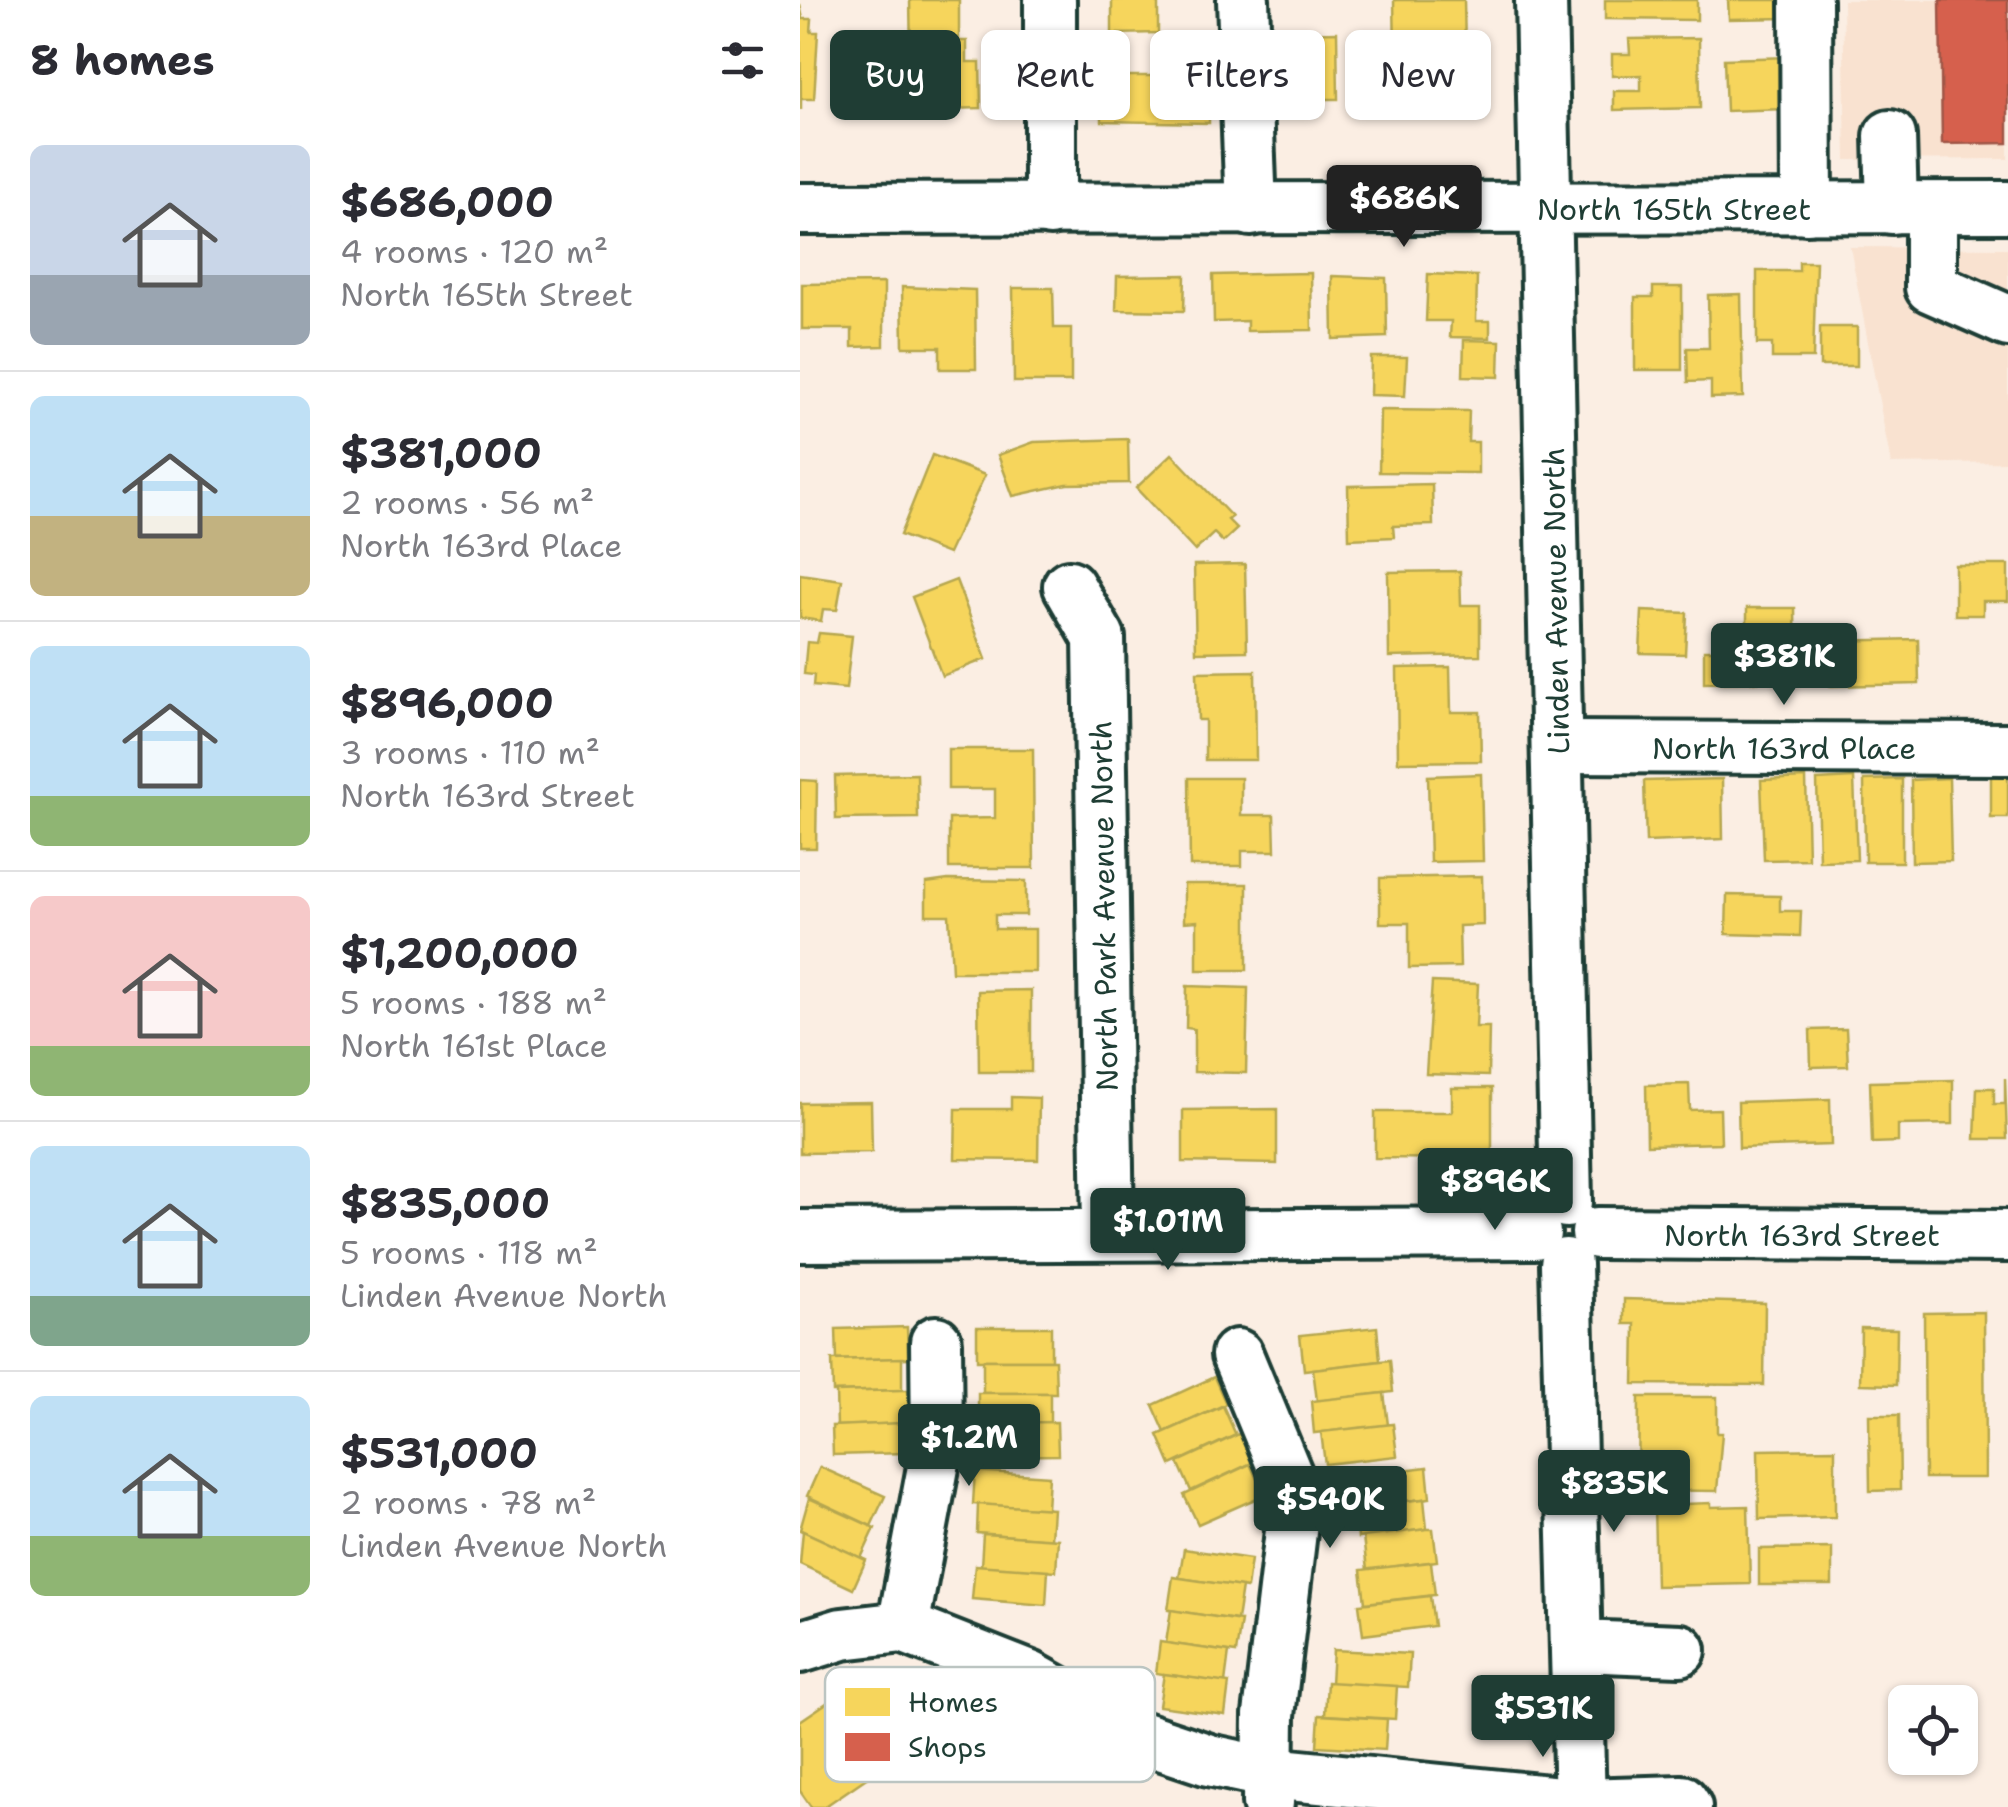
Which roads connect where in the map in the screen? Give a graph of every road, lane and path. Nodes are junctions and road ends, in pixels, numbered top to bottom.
1 (1050, 0) edge
2 (1243, 0) edge
3 (1540, 0) edge
4 (1806, 0) edge
5 (1890, 136) dead end
6 (2008, 207) edge
7 (1806, 208) junction
8 (1912, 208) junction
9 (800, 209) edge
10 (1050, 210) junction
11 (1250, 210) junction
12 (1548, 210) junction
13 (2008, 321) edge
14 (1069, 586) dead end
15 (1559, 747) junction
16 (2008, 749) edge
17 (1108, 1233) junction
18 (1566, 1233) junction
19 (800, 1236) edge
20 (2008, 1236) edge
21 (936, 1342) dead end
22 (1237, 1355) dead end
23 (903, 1628) junction
24 (1578, 1646) junction
25 (800, 1647) edge
26 (1680, 1650) dead end
27 (1004, 1667) edge
28 (1155, 1742) edge
29 (1269, 1790) edge
30 (1580, 1806) edge
31 (1686, 1807) edge

1 - 10 street
2 - 11 street
3 - 12 street, Linden Avenue North
4 - 7 street
5 - 8 street
6 - 8 street, North 165th Street
7 - 8 street, North 165th Street
7 - 12 street, North 165th Street
8 - 13 street
9 - 10 street, North 165th Street
10 - 11 street, North 165th Street
11 - 12 street, North 165th Street
12 - 15 street, Linden Avenue North
14 - 17 street, North Park Avenue North
15 - 16 street, North 163rd Place
15 - 18 street, Linden Avenue North
17 - 18 street, North 163rd Street
17 - 19 street, North 163rd Street
18 - 20 street, North 163rd Street
18 - 24 street, Linden Avenue North
21 - 23 street
22 - 29 street
23 - 25 street
23 - 27 street
24 - 26 street
24 - 30 street, Linden Avenue North
28 - 29 street
29 - 30 street
30 - 31 street

